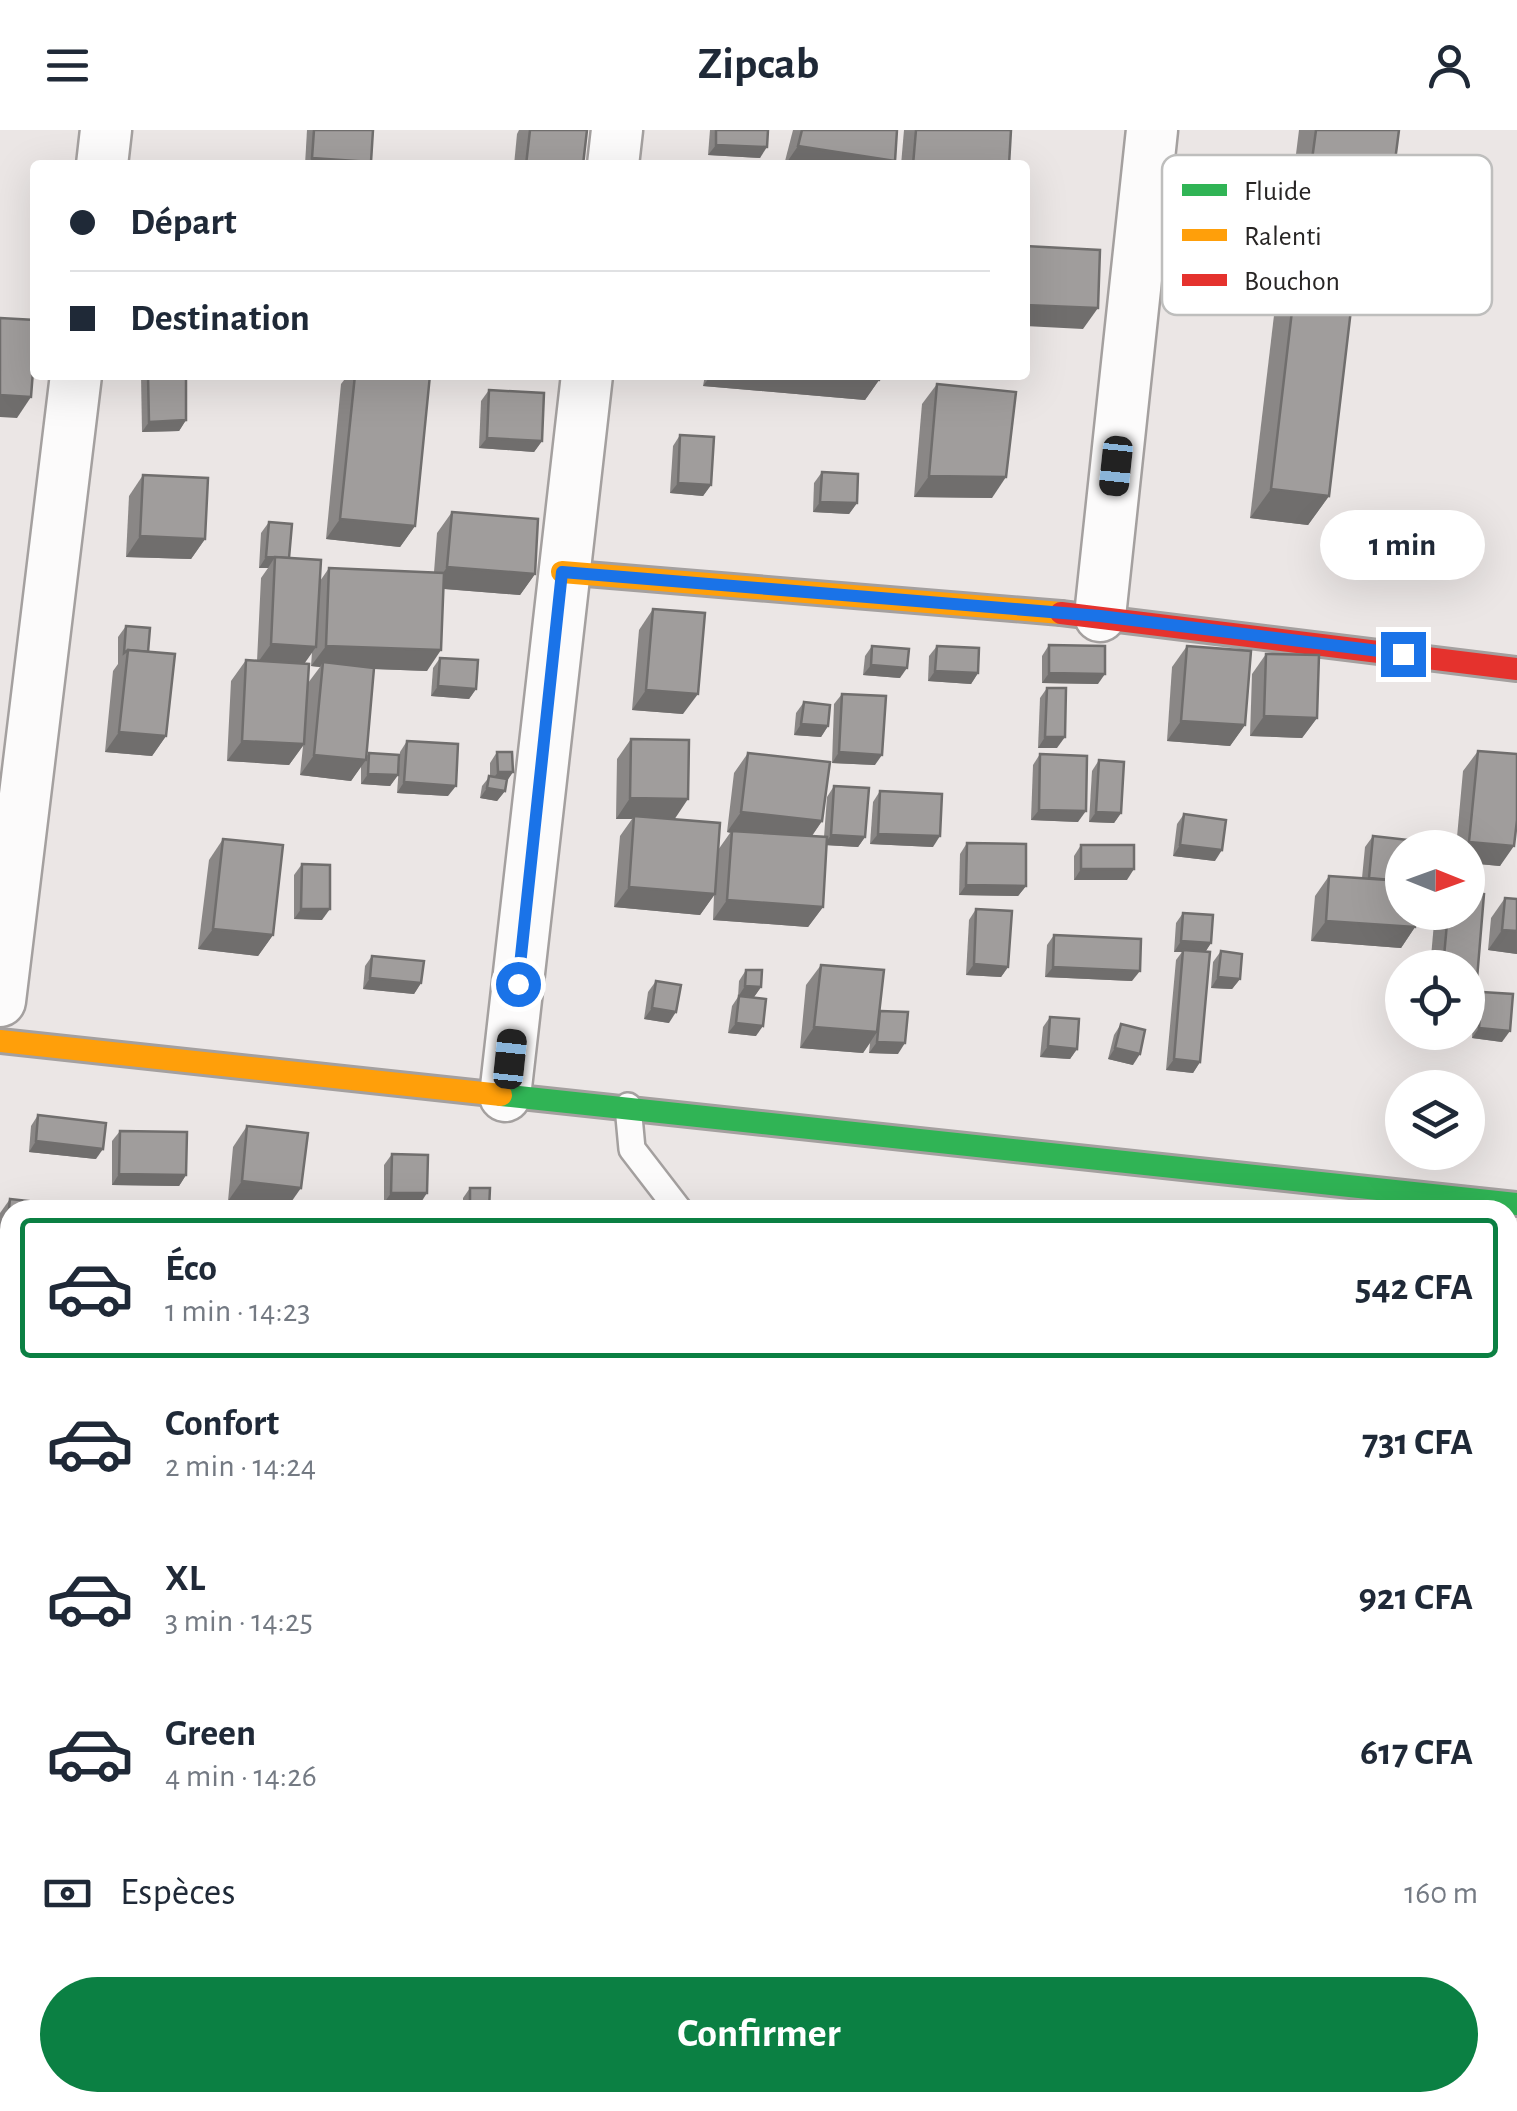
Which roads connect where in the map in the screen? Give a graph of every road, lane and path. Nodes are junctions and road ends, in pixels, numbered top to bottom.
1 (106, 130) edge
2 (617, 130) edge
3 (1152, 130) edge
4 (103, 160) edge
5 (614, 160) edge
6 (75, 380) edge
7 (586, 380) edge
8 (562, 572) junction
9 (1100, 616) junction
10 (1517, 669) edge
11 (0, 1000) edge
12 (0, 1041) edge
13 (506, 1096) junction
14 (628, 1106) junction
15 (671, 1200) edge
16 (1481, 1200) edge

1 - 4 street
2 - 5 street
3 - 9 street
6 - 11 street
7 - 8 street
8 - 9 main road
8 - 13 street
9 - 10 main road
12 - 13 main road
13 - 14 main road
14 - 15 lane
14 - 16 main road

